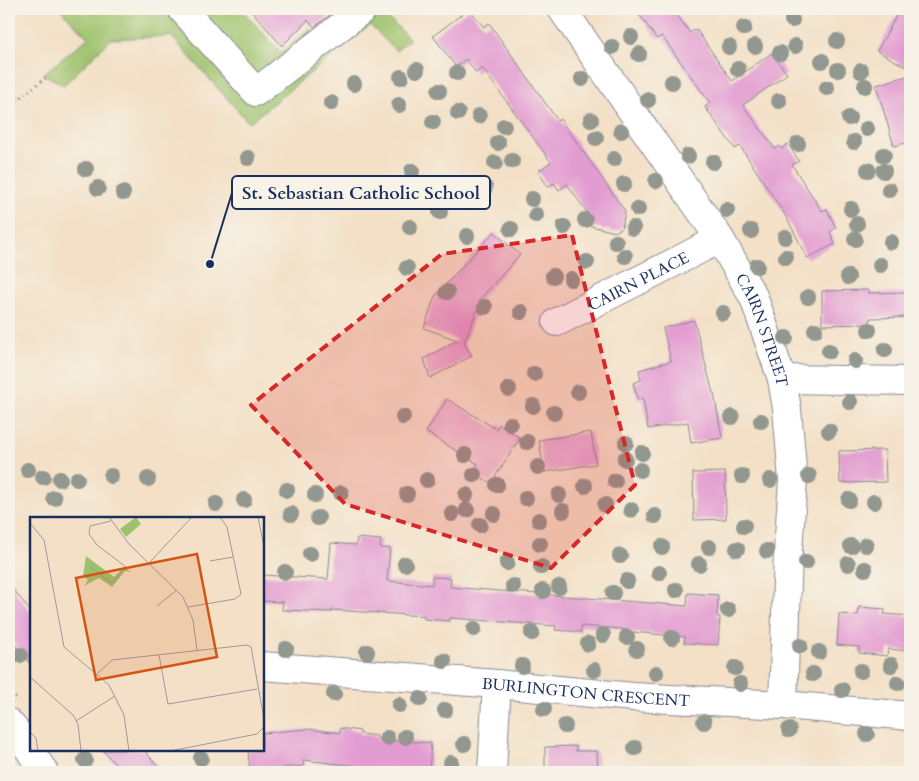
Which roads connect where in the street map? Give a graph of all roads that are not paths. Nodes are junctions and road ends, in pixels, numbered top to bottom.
1 (182, 9) edge
2 (363, 9) edge
3 (562, 9) edge
4 (720, 238) junction
5 (557, 322) dead end
6 (782, 379) junction
7 (910, 381) edge
8 (264, 666) edge
9 (497, 684) junction
10 (783, 705) junction
11 (910, 716) edge
12 (20, 729) edge
13 (30, 747) edge
14 (32, 751) edge
15 (44, 772) edge
16 (492, 772) edge

1 - 2 street
3 - 4 street, CAIRN STREET
4 - 5 street, CAIRN PLACE
4 - 6 street, CAIRN STREET
6 - 7 street
6 - 10 street, CAIRN STREET
8 - 9 street, BURLINGTON CRESCENT
9 - 10 street, BURLINGTON CRESCENT
9 - 16 street
10 - 11 street, BURLINGTON CRESCENT
12 - 13 street
14 - 15 street

